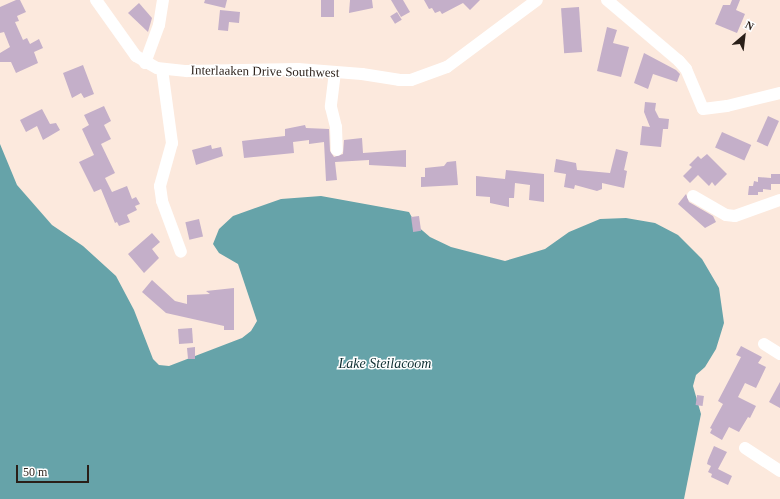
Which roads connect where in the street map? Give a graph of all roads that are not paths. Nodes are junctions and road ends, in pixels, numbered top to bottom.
1 (96, 0) edge
2 (163, 0) edge
3 (537, 0) edge
4 (606, 0) edge
5 (145, 63) junction
6 (162, 68) junction
7 (335, 72) junction
8 (780, 93) edge
9 (337, 150) dead end
10 (693, 196) dead end
11 (780, 200) edge
12 (181, 252) dead end
13 (764, 344) dead end
14 (780, 354) edge
15 (745, 448) dead end
16 (780, 472) edge

1 - 5 street, Interlaaken Drive Southwest
2 - 5 street
3 - 7 street, Interlaaken Drive Southwest
4 - 8 street
5 - 6 street, Interlaaken Drive Southwest
6 - 7 street, Interlaaken Drive Southwest
6 - 12 street
7 - 9 street
10 - 11 street
13 - 14 street
15 - 16 street

